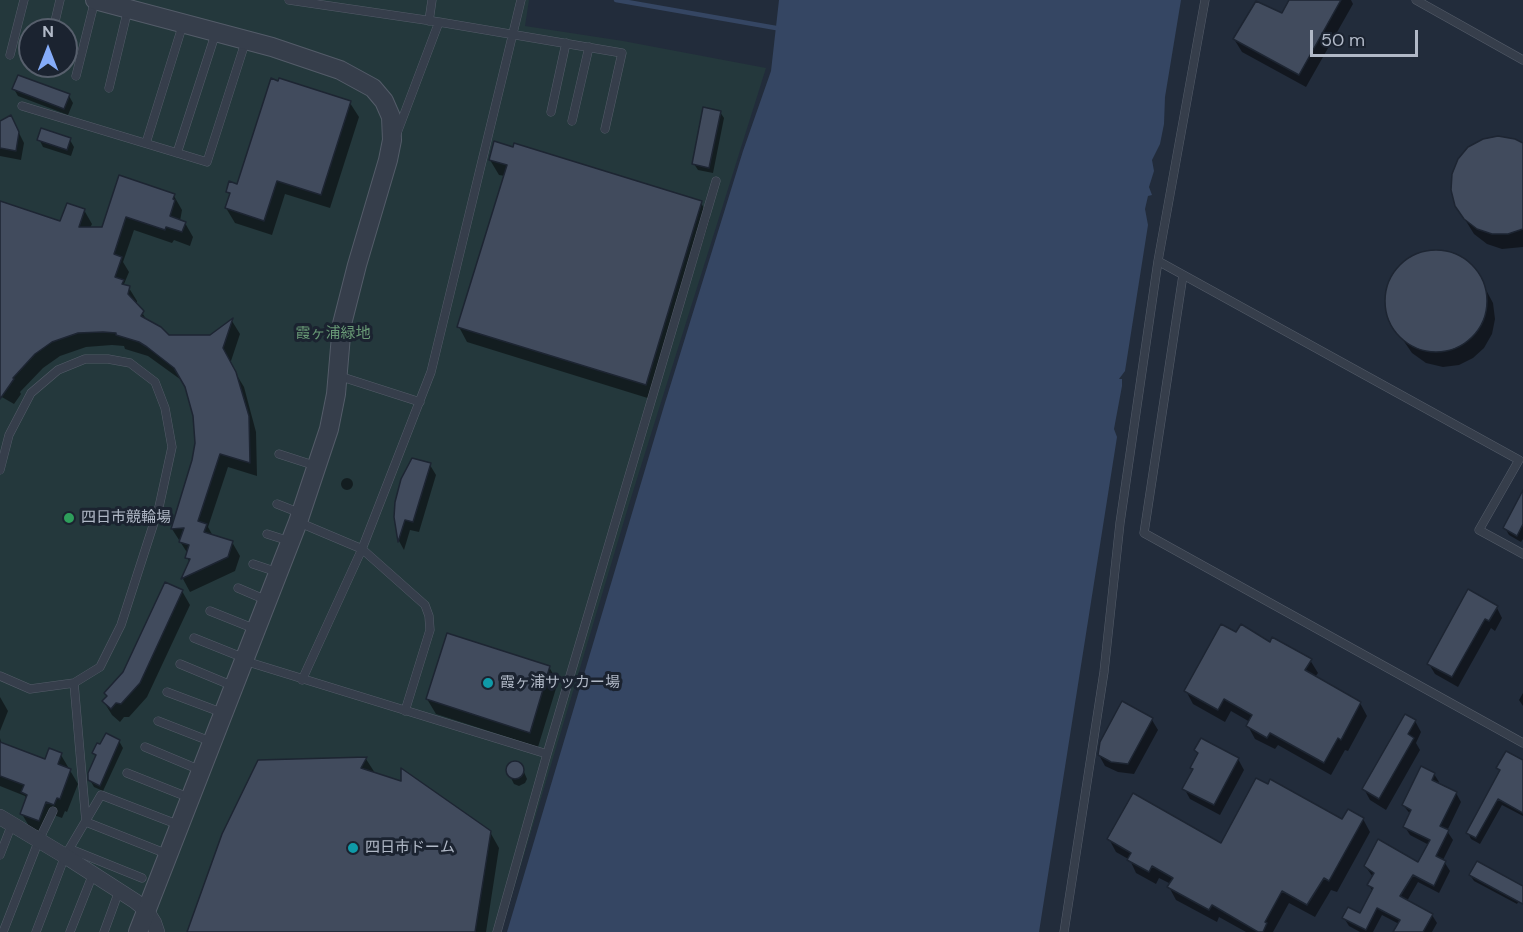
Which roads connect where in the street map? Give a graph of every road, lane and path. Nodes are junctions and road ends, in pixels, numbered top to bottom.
1 (24, 0) edge
2 (60, 0) edge
3 (95, 0) edge
4 (289, 0) edge
5 (432, 0) edge
6 (521, 0) edge
7 (1205, 0) edge
8 (1416, 0) edge
9 (128, 9) junction
10 (56, 18) edge
11 (429, 21) junction
12 (439, 22) junction
13 (183, 24) junction
14 (514, 31) junction
15 (216, 32) junction
16 (246, 40) junction
17 (566, 43) junction
18 (589, 47) junction
19 (10, 55) dead end
20 (1523, 60) edge
21 (78, 68) edge
22 (109, 88) dead end
23 (21, 106) dead end
24 (551, 112) dead end
25 (572, 121) dead end
26 (605, 129) dead end
27 (146, 143) junction
28 (390, 152) junction
29 (177, 153) junction
30 (716, 182) dead end
31 (1158, 261) junction
32 (1183, 275) junction
33 (338, 375) junction
34 (420, 402) junction
35 (279, 454) dead end
36 (317, 466) junction
37 (0, 470) edge
38 (277, 504) dead end
39 (300, 518) junction
40 (267, 534) dead end
41 (291, 542) junction
42 (362, 549) junction
43 (1523, 554) edge
44 (253, 564) dead end
45 (279, 572) junction
46 (238, 588) dead end
47 (268, 600) junction
48 (210, 611) dead end
49 (257, 629) junction
50 (194, 639) dead end
51 (245, 660) junction
52 (180, 664) dead end
53 (0, 676) edge
54 (302, 680) junction
55 (75, 683) junction
56 (235, 687) junction
57 (167, 692) dead end
58 (405, 711) junction
59 (224, 714) junction
60 (158, 721) dead end
61 (213, 742) junction
62 (1523, 743) edge
63 (145, 747) dead end
64 (547, 754) junction
65 (201, 771) junction
66 (127, 773) dead end
67 (190, 798) junction
68 (53, 811) dead end
69 (6, 821) edge
70 (86, 822) junction
71 (179, 825) junction
72 (39, 840) junction
73 (68, 852) junction
74 (167, 854) junction
75 (0, 855) edge
76 (93, 874) junction
77 (142, 878) dead end
78 (119, 891) junction
79 (146, 910) junction
80 (3, 932) edge
81 (36, 932) edge
82 (70, 932) edge
83 (104, 932) edge
84 (138, 932) edge
85 (157, 932) edge
86 (497, 932) edge
87 (1064, 932) edge

1 - 19 lane
2 - 10 lane
3 - 9 street
3 - 21 lane
4 - 11 lane
5 - 11 lane
6 - 14 lane
7 - 31 lane
8 - 20 lane
9 - 13 street
9 - 22 lane
11 - 12 lane
12 - 14 lane
12 - 28 lane
13 - 15 street
13 - 27 lane
14 - 17 lane
14 - 34 lane
15 - 16 street
15 - 29 lane
16 - 28 street
16 - 29 lane
17 - 18 lane
17 - 24 lane
18 - 25 lane
18 - 26 lane
23 - 27 lane
27 - 29 lane
28 - 33 street
30 - 64 lane
31 - 32 lane
31 - 87 lane
32 - 43 lane
32 - 62 lane
33 - 34 lane
33 - 36 street
34 - 42 lane
35 - 36 lane
36 - 39 street
37 - 55 lane
38 - 39 lane
39 - 41 street
39 - 42 lane
40 - 41 lane
41 - 45 street
42 - 54 lane
42 - 58 lane
44 - 45 lane
45 - 47 street
46 - 47 lane
47 - 49 street
48 - 49 lane
49 - 51 street
50 - 51 lane
51 - 54 lane
51 - 56 street
52 - 56 lane
53 - 55 lane
54 - 58 lane
55 - 70 lane
56 - 59 street
57 - 59 lane
58 - 64 lane
59 - 61 street
60 - 61 lane
61 - 65 street
63 - 65 lane
64 - 86 lane
65 - 67 street
66 - 67 lane
67 - 71 street
68 - 72 lane
69 - 72 street
69 - 75 lane
70 - 71 lane
70 - 73 lane
70 - 74 lane
71 - 74 street
72 - 73 street
72 - 80 lane
73 - 76 street
73 - 77 lane
73 - 81 lane
74 - 79 street
76 - 78 street
76 - 82 lane
78 - 79 street
78 - 83 lane
79 - 84 street
79 - 85 street

